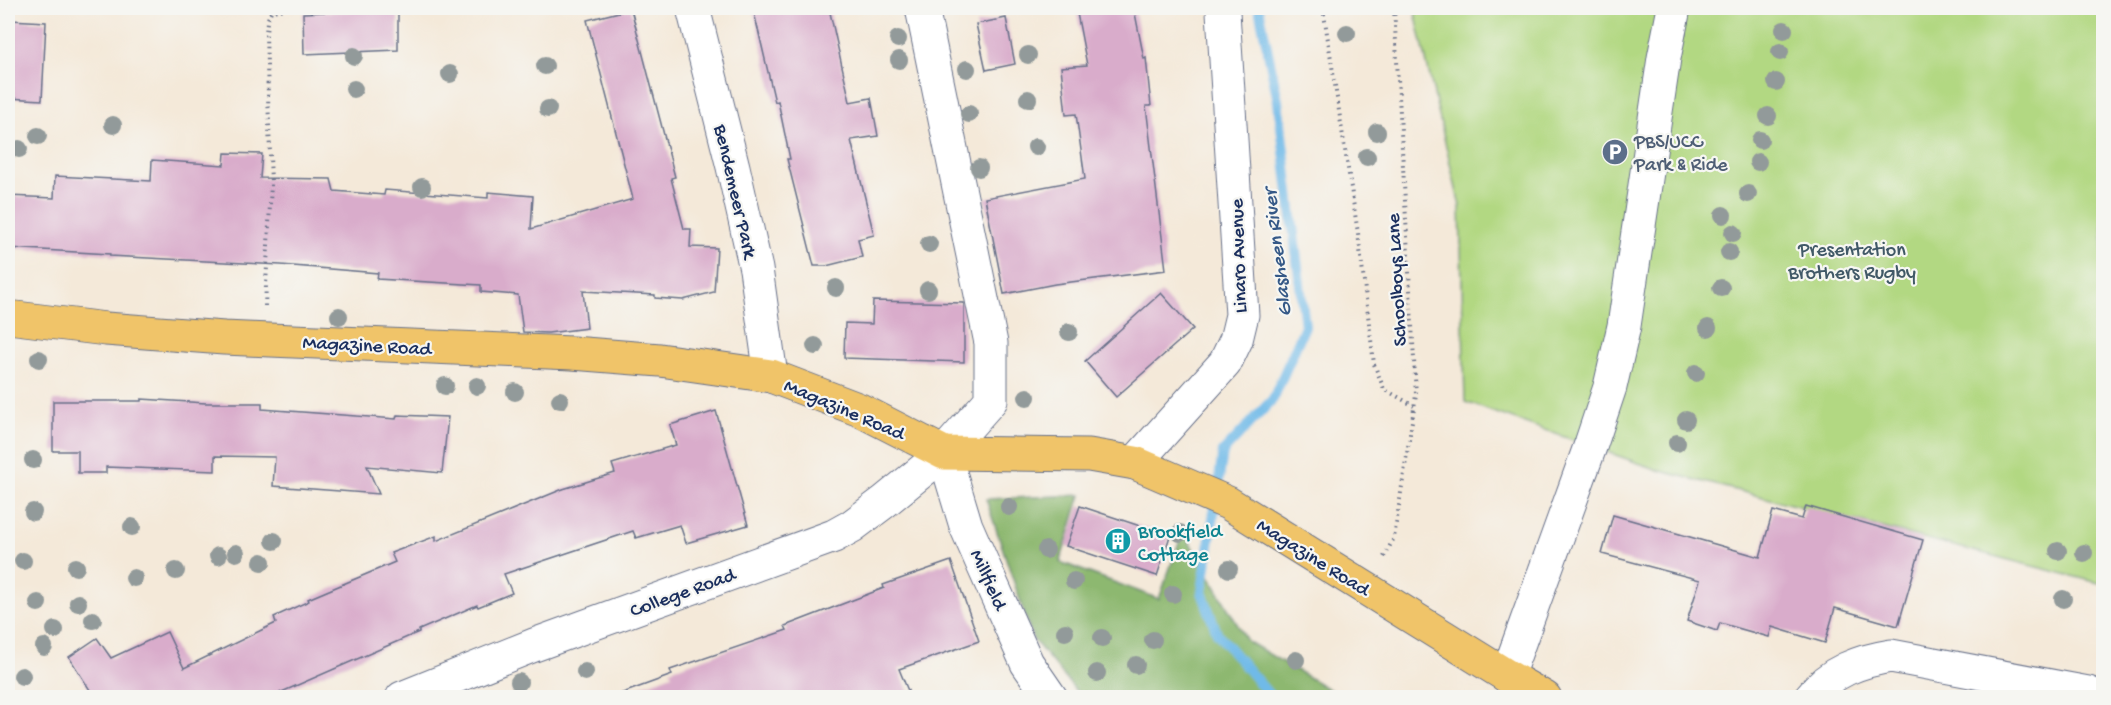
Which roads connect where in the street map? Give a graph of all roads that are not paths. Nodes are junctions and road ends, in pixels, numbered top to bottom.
1 (693, 8) edge
2 (922, 8) edge
3 (1674, 8) edge
4 (1223, 12) dead end
5 (8, 317) edge
6 (771, 376) junction
7 (944, 453) junction
8 (1135, 463) junction
9 (1507, 676) junction
10 (402, 698) edge
11 (1051, 698) edge
12 (1545, 698) edge
13 (1810, 698) edge
14 (2099, 698) edge

1 - 6 street, Bendemeer Park
2 - 7 street, College Road
3 - 9 street
4 - 8 street, Linaro Avenue
5 - 6 main road, Magazine Road
6 - 7 main road, Magazine Road
7 - 8 main road, Magazine Road
7 - 10 street, College Road
7 - 11 street, Millfield
8 - 9 main road, Magazine Road
9 - 12 main road, Magazine Road
13 - 14 street

